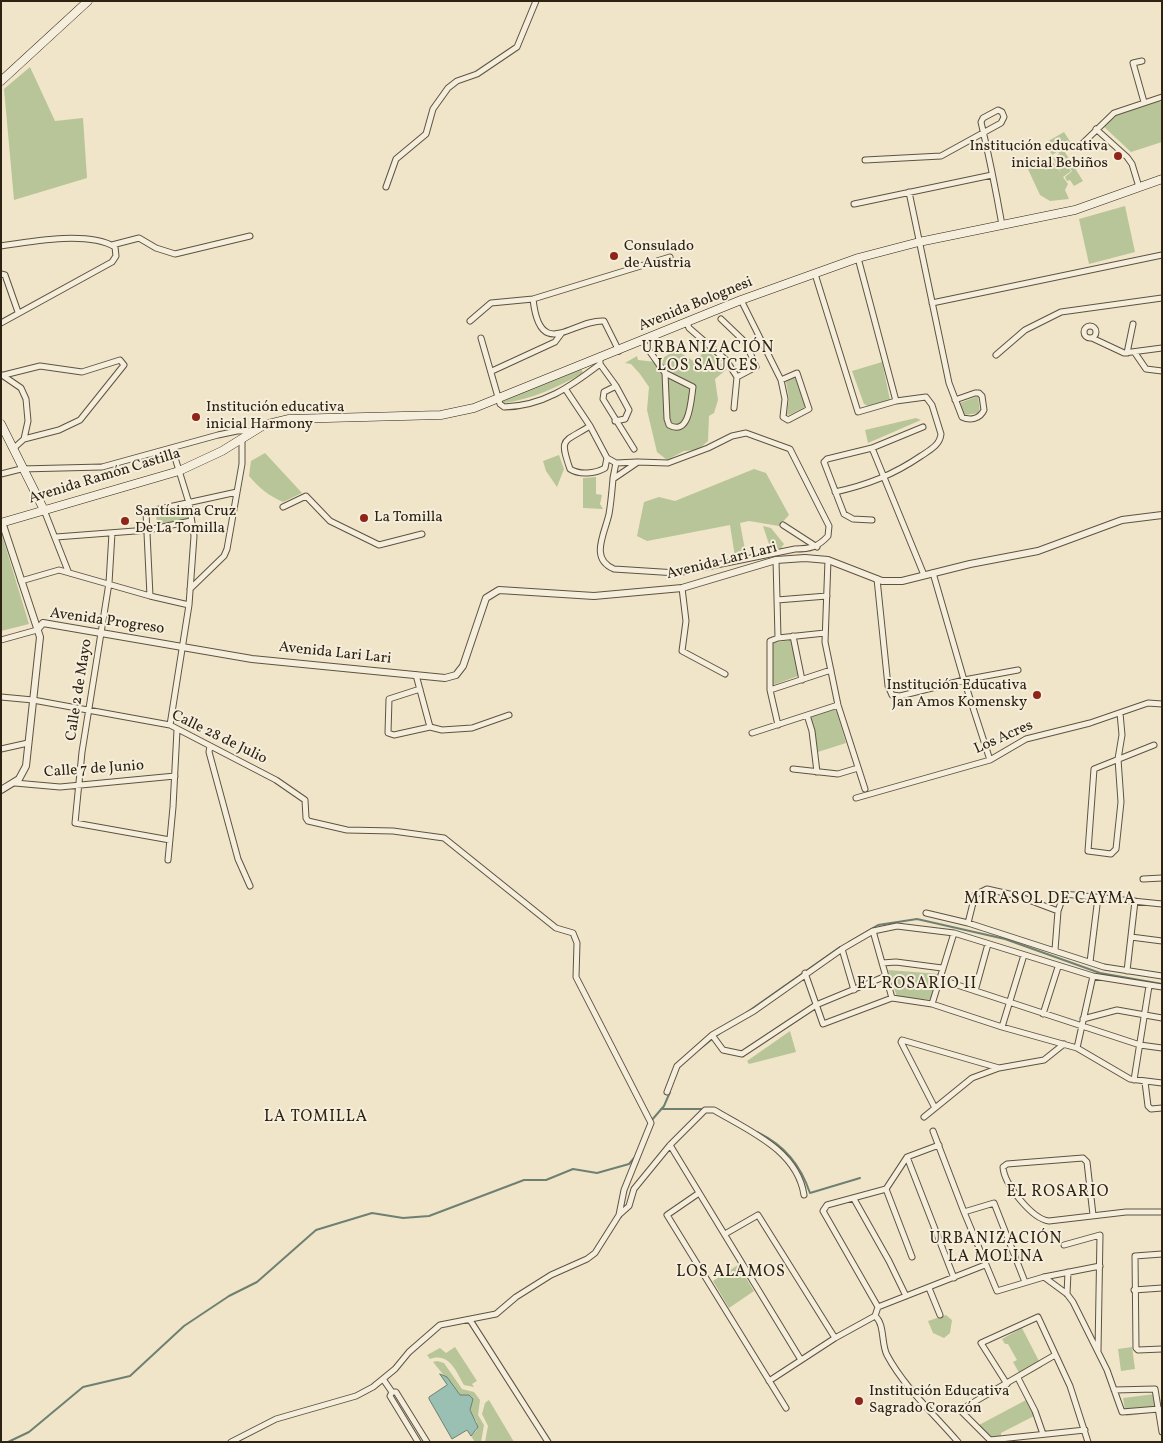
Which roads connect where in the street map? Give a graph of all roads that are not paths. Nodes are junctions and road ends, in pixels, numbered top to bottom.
1 (88, 1) edge
2 (536, 1) edge
3 (1142, 61) dead end
4 (1, 81) edge
5 (1162, 97) edge
6 (1144, 102) junction
7 (1096, 129) junction
8 (983, 133) junction
9 (1083, 142) dead end
10 (865, 160) dead end
11 (992, 175) junction
12 (1162, 180) edge
13 (386, 187) dead end
14 (1139, 187) junction
15 (909, 192) junction
16 (854, 204) dead end
17 (1002, 225) junction
18 (250, 236) dead end
19 (920, 242) junction
20 (112, 245) junction
21 (1, 246) edge
22 (1162, 255) edge
23 (670, 257) dead end
24 (858, 258) junction
25 (1, 274) edge
26 (815, 274) junction
27 (1162, 298) edge
28 (533, 299) junction
29 (741, 300) junction
30 (932, 303) junction
31 (18, 312) junction
32 (721, 319) dead end
33 (470, 321) dead end
34 (1, 323) edge
35 (687, 323) junction
36 (1133, 324) dead end
37 (561, 334) junction
38 (481, 338) dead end
39 (1092, 338) dead end
40 (642, 342) junction
41 (1162, 348) edge
42 (619, 351) junction
43 (1127, 353) junction
44 (1135, 353) junction
45 (996, 355) dead end
46 (600, 361) junction
47 (492, 371) junction
48 (1162, 371) edge
49 (665, 373) junction
50 (3, 375) edge
51 (737, 377) junction
52 (781, 380) junction
53 (616, 386) junction
54 (566, 390) junction
55 (498, 398) junction
56 (955, 400) junction
57 (896, 401) junction
58 (734, 408) dead end
59 (615, 422) junction
60 (1, 424) edge
61 (590, 426) junction
62 (923, 427) dead end
63 (253, 431) junction
64 (24, 440) junction
65 (242, 440) junction
66 (14, 448) junction
67 (172, 448) junction
68 (634, 448) dead end
69 (872, 448) junction
70 (607, 458) junction
71 (638, 462) junction
72 (616, 463) junction
73 (25, 468) junction
74 (179, 471) junction
75 (1, 474) edge
76 (884, 478) junction
77 (613, 479) junction
78 (237, 492) junction
79 (835, 492) junction
80 (189, 503) junction
81 (283, 507) dead end
82 (44, 510) junction
83 (1162, 515) edge
84 (872, 520) dead end
85 (1, 522) edge
86 (191, 522) junction
87 (783, 525) dead end
88 (148, 530) junction
89 (112, 532) junction
90 (422, 534) dead end
91 (56, 537) junction
92 (817, 547) junction
93 (806, 549) junction
94 (805, 558) junction
95 (776, 560) junction
96 (828, 560) junction
97 (68, 571) junction
98 (933, 573) junction
99 (924, 575) junction
100 (877, 579) junction
101 (21, 581) junction
102 (110, 583) junction
103 (682, 588) junction
104 (190, 589) junction
105 (150, 596) junction
106 (827, 596) junction
107 (777, 600) junction
108 (188, 606) junction
109 (37, 630) junction
110 (825, 632) junction
111 (102, 633) junction
112 (793, 636) junction
113 (778, 638) junction
114 (1, 640) edge
115 (183, 646) junction
116 (831, 670) junction
117 (1018, 670) dead end
118 (725, 674) dead end
119 (416, 675) junction
120 (802, 680) junction
121 (964, 680) junction
122 (420, 689) junction
123 (770, 690) junction
124 (1, 697) edge
125 (33, 700) junction
126 (1162, 704) edge
127 (838, 705) junction
128 (89, 711) junction
129 (1120, 713) junction
130 (509, 715) dead end
131 (807, 715) junction
132 (170, 725) junction
133 (778, 725) junction
134 (430, 728) junction
135 (177, 730) junction
136 (752, 733) dead end
137 (28, 743) junction
138 (1154, 745) dead end
139 (210, 746) junction
140 (1, 749) edge
141 (1118, 759) junction
142 (990, 760) junction
143 (858, 768) junction
144 (793, 769) dead end
145 (817, 772) junction
146 (175, 776) junction
147 (15, 783) junction
148 (79, 786) junction
149 (865, 789) dead end
150 (1, 790) edge
151 (856, 798) dead end
152 (170, 840) junction
153 (168, 860) dead end
154 (1162, 878) edge
155 (1143, 879) dead end
156 (250, 886) dead end
157 (1098, 897) junction
158 (1135, 901) junction
159 (1162, 904) edge
160 (1058, 911) junction
161 (926, 913) dead end
162 (968, 923) junction
163 (873, 931) junction
164 (954, 933) junction
165 (1131, 937) junction
166 (1162, 941) edge
167 (988, 944) junction
168 (842, 949) junction
169 (1055, 950) junction
170 (1024, 955) junction
171 (1090, 962) junction
172 (882, 963) junction
173 (1058, 967) junction
174 (942, 968) junction
175 (1127, 971) junction
176 (805, 973) junction
177 (886, 976) junction
178 (1093, 976) junction
179 (1162, 976) edge
180 (938, 979) junction
181 (1148, 986) junction
182 (1162, 987) edge
183 (854, 990) junction
184 (975, 992) junction
185 (892, 998) junction
186 (1009, 1003) junction
187 (932, 1004) junction
188 (816, 1005) junction
189 (1043, 1014) junction
190 (1144, 1015) junction
191 (1162, 1018) edge
192 (1083, 1019) junction
193 (1082, 1026) junction
194 (1002, 1027) junction
195 (712, 1035) junction
196 (1064, 1044) junction
197 (1140, 1045) junction
198 (1076, 1048) junction
199 (1162, 1048) edge
200 (999, 1068) junction
201 (1134, 1080) junction
202 (1145, 1082) junction
203 (1162, 1083) edge
204 (667, 1092) dead end
205 (935, 1108) junction
206 (1162, 1108) edge
207 (924, 1117) dead end
208 (934, 1132) dead end
209 (670, 1145) junction
210 (939, 1145) junction
211 (907, 1157) junction
212 (886, 1189) junction
213 (699, 1193) junction
214 (804, 1195) dead end
215 (854, 1199) junction
216 (964, 1212) junction
217 (1162, 1212) edge
218 (619, 1215) junction
219 (1093, 1215) junction
220 (725, 1234) junction
221 (1064, 1244) dead end
222 (1162, 1254) edge
223 (912, 1257) dead end
224 (985, 1266) junction
225 (1100, 1266) junction
226 (1068, 1272) junction
227 (1044, 1277) junction
228 (954, 1278) junction
229 (1025, 1282) junction
230 (929, 1288) junction
231 (1162, 1288) edge
232 (1134, 1290) junction
233 (1067, 1294) junction
234 (906, 1296) junction
235 (878, 1307) junction
236 (940, 1315) dead end
237 (875, 1316) junction
238 (470, 1320) junction
239 (835, 1338) junction
240 (1162, 1349) edge
241 (1098, 1351) junction
242 (1055, 1355) junction
243 (801, 1360) junction
244 (1018, 1378) junction
245 (383, 1379) junction
246 (769, 1381) junction
247 (1006, 1384) junction
248 (1114, 1390) junction
249 (392, 1392) junction
250 (786, 1408) dead end
251 (1159, 1409) junction
252 (1085, 1430) junction
253 (1162, 1432) edge
254 (1043, 1434) junction
255 (231, 1442) edge
256 (418, 1442) edge
257 (427, 1442) edge
258 (548, 1442) edge
259 (958, 1442) edge
260 (1088, 1442) edge

1 - 4 main road
2 - 13 street
3 - 6 street
5 - 6 street
6 - 7 street
7 - 9 street
7 - 14 street
8 - 8 street
8 - 10 street
8 - 11 street
11 - 15 street
11 - 17 street
12 - 14 main road, Avenida Bolognesi
14 - 17 main road, Avenida Bolognesi
15 - 16 street
15 - 19 street
17 - 19 main road, Avenida Bolognesi
18 - 20 street
19 - 24 main road, Avenida Bolognesi
19 - 30 street
20 - 21 street
20 - 31 street
22 - 30 street
23 - 28 street
24 - 26 main road, Avenida Bolognesi
24 - 57 street
25 - 31 street
26 - 29 main road, Avenida Bolognesi
26 - 57 street
27 - 45 street
28 - 33 street
28 - 37 street
29 - 35 main road, Avenida Bolognesi
29 - 52 street
30 - 56 street
31 - 34 street
32 - 51 street
35 - 40 main road, Avenida Bolognesi
35 - 51 street
36 - 43 street
37 - 42 street
37 - 47 street
38 - 47 street
39 - 43 street
40 - 42 main road, Avenida Bolognesi
40 - 49 street
41 - 44 street
42 - 46 main road, Avenida Bolognesi
43 - 44 street
44 - 48 street
46 - 53 street
46 - 54 street
46 - 55 main road, Avenida Bolognesi
47 - 55 street
49 - 49 street
50 - 64 street
50 - 64 street
51 - 58 street
52 - 52 street
53 - 59 street
53 - 59 street
54 - 55 street
54 - 61 street
55 - 63 main road, Avenida Bolognesi
56 - 56 street
57 - 76 street
59 - 68 street
60 - 66 main road
61 - 70 street
61 - 70 street
62 - 69 street
63 - 65 main road, Avenida Bolognesi
63 - 67 street
64 - 66 street
65 - 74 main road, Avenida Ramón Castilla
65 - 78 street
66 - 73 main road
67 - 73 street
67 - 74 street
69 - 76 street
69 - 79 street
70 - 72 street
71 - 72 street
71 - 77 street
71 - 92 street
72 - 77 street
73 - 75 street
73 - 82 main road
74 - 80 street
74 - 82 main road, Avenida Ramón Castilla
76 - 79 street
76 - 99 street
77 - 93 street
78 - 80 street
78 - 104 street
79 - 84 street
80 - 86 street
80 - 88 street
81 - 90 street
82 - 85 main road, Avenida Ramón Castilla
82 - 91 street
83 - 98 street, Avenida Lari Lari
85 - 101 street
86 - 88 street
86 - 104 street
87 - 92 street
88 - 89 street
88 - 105 street
89 - 91 street
89 - 102 street, Calle 2 de Mayo
91 - 97 street
92 - 93 street
93 - 94 street
94 - 95 street, Avenida Lari Lari
94 - 96 street, Avenida Lari Lari
95 - 103 street, Avenida Lari Lari
95 - 107 street
96 - 100 street, Avenida Lari Lari
96 - 106 street
97 - 101 street
97 - 102 street
98 - 99 street, Avenida Lari Lari
98 - 121 street
99 - 100 street, Avenida Lari Lari
100 - 121 street
101 - 109 street
102 - 105 street
102 - 111 street, Calle 2 de Mayo
103 - 118 street
103 - 119 street, Avenida Lari Lari
104 - 108 street
105 - 108 street
106 - 107 street
106 - 110 street
107 - 113 street
108 - 115 street
109 - 111 street, Avenida Progreso
109 - 114 street, Avenida Progreso
109 - 125 street
110 - 112 street
110 - 116 street
111 - 115 street, Avenida Progreso
111 - 128 street, Calle 2 de Mayo
112 - 113 street
112 - 120 street
113 - 123 street
115 - 119 street, Avenida Lari Lari
115 - 132 street
116 - 120 street
116 - 127 street
117 - 121 street
119 - 122 street
120 - 123 street
121 - 142 street
122 - 134 street
122 - 134 street
123 - 133 street
124 - 125 street, Calle 28 de Julio
125 - 128 street, Calle 28 de Julio
125 - 137 street
126 - 129 street, Los Acres
127 - 131 street
127 - 143 street
128 - 132 street, Calle 28 de Julio
128 - 148 street, Calle 2 de Mayo
129 - 141 street
129 - 142 street, Los Acres
130 - 134 street
131 - 133 street
131 - 145 street
132 - 135 street, Calle 28 de Julio
133 - 136 street
135 - 139 street, Calle 28 de Julio
135 - 146 street
137 - 140 street
137 - 147 street
138 - 141 street
139 - 156 street
139 - 218 street, Calle 28 de Julio
141 - 141 street
142 - 151 street, Los Acres
143 - 145 street
143 - 149 street
144 - 145 street
146 - 148 street, Calle 7 de Junio
146 - 152 street
147 - 148 street, Calle 7 de Junio
147 - 150 street
148 - 152 street, Calle 2 de Mayo
152 - 153 street
154 - 155 street
157 - 158 street
157 - 160 street
157 - 171 street
158 - 159 street
158 - 165 street
160 - 162 street
160 - 169 street
161 - 162 street
162 - 169 street
163 - 164 street
163 - 168 street
163 - 172 street
164 - 167 street
164 - 174 street
165 - 166 street
165 - 175 street
167 - 170 street
167 - 184 street
168 - 176 street
168 - 183 street
169 - 171 street
170 - 173 street
170 - 186 street
171 - 175 street
172 - 174 street
172 - 177 street
173 - 178 street
173 - 189 street
174 - 180 street
175 - 179 street
176 - 188 street
176 - 195 street
177 - 183 street
177 - 185 street
178 - 181 street
178 - 192 street
180 - 184 street
180 - 187 street
181 - 182 street
181 - 190 street
183 - 188 street
184 - 186 street
185 - 187 street
185 - 188 street
186 - 189 street
186 - 194 street
187 - 194 street
188 - 195 street
189 - 193 street
190 - 191 street
190 - 192 street
190 - 197 street
192 - 193 street
193 - 197 street
193 - 198 street
194 - 196 street
195 - 204 street
196 - 198 street
196 - 200 street
197 - 199 street
197 - 201 street
198 - 201 street
200 - 205 street
200 - 205 street
201 - 202 street
202 - 203 street
202 - 206 street
205 - 207 street
208 - 210 street
209 - 213 street
209 - 214 street
209 - 218 street
210 - 211 street
210 - 216 street
211 - 212 street
211 - 228 street
212 - 215 street
212 - 223 street
213 - 220 street
213 - 246 street
215 - 234 street
215 - 235 street
216 - 224 street
216 - 229 street
217 - 219 street
218 - 238 street
219 - 219 street
220 - 239 street
220 - 243 street
221 - 225 street
222 - 232 street
224 - 228 street
224 - 229 street
225 - 226 street
225 - 241 street
226 - 227 street
226 - 233 street
227 - 229 street
227 - 233 street
228 - 230 street
230 - 234 street
230 - 236 street
231 - 232 street
232 - 240 street
233 - 241 street
234 - 235 street
235 - 237 street
237 - 239 street
237 - 259 street
238 - 245 street
238 - 258 street
239 - 243 street
241 - 248 street
242 - 244 street
242 - 247 street
242 - 252 street
243 - 246 street
244 - 247 street
244 - 254 street
245 - 249 street
245 - 255 street
246 - 250 street
247 - 254 street
248 - 251 street
248 - 251 street
249 - 256 street
249 - 257 street
251 - 253 street
252 - 254 street
252 - 260 street

